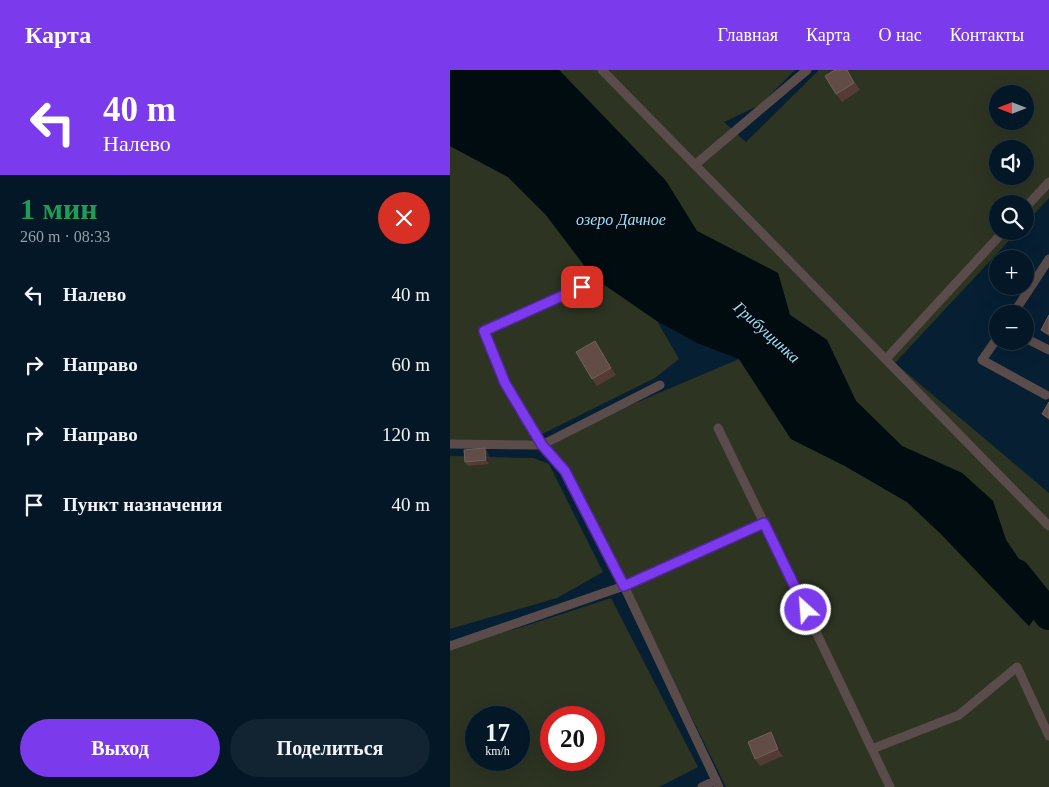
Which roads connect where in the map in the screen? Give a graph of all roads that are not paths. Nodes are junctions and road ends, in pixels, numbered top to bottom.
1 (602, 70) edge
2 (807, 70) edge
3 (696, 164) junction
4 (1049, 182) edge
5 (1034, 198) edge
6 (996, 240) edge
7 (1049, 259) edge
8 (582, 287) dead end
9 (1019, 305) edge
10 (1034, 342) edge
11 (989, 350) edge
12 (1049, 350) edge
13 (886, 359) junction
14 (660, 385) dead end
15 (1046, 395) dead end
16 (718, 428) dead end
17 (450, 444) edge
18 (542, 445) junction
19 (764, 523) junction
20 (1049, 526) edge
21 (624, 586) junction
22 (450, 646) edge
23 (1049, 736) edge
24 (872, 749) junction
25 (717, 784) edge
26 (702, 787) edge
27 (890, 787) edge

1 - 3 lane
2 - 3 lane
3 - 13 lane
4 - 5 lane
6 - 13 lane
7 - 9 lane
8 - 18 lane
10 - 12 lane
11 - 15 lane
13 - 20 lane
14 - 18 lane
16 - 19 lane
17 - 18 lane
18 - 21 lane
19 - 21 lane
19 - 24 lane
21 - 22 lane
21 - 25 lane
23 - 24 lane
24 - 27 lane
25 - 26 lane

